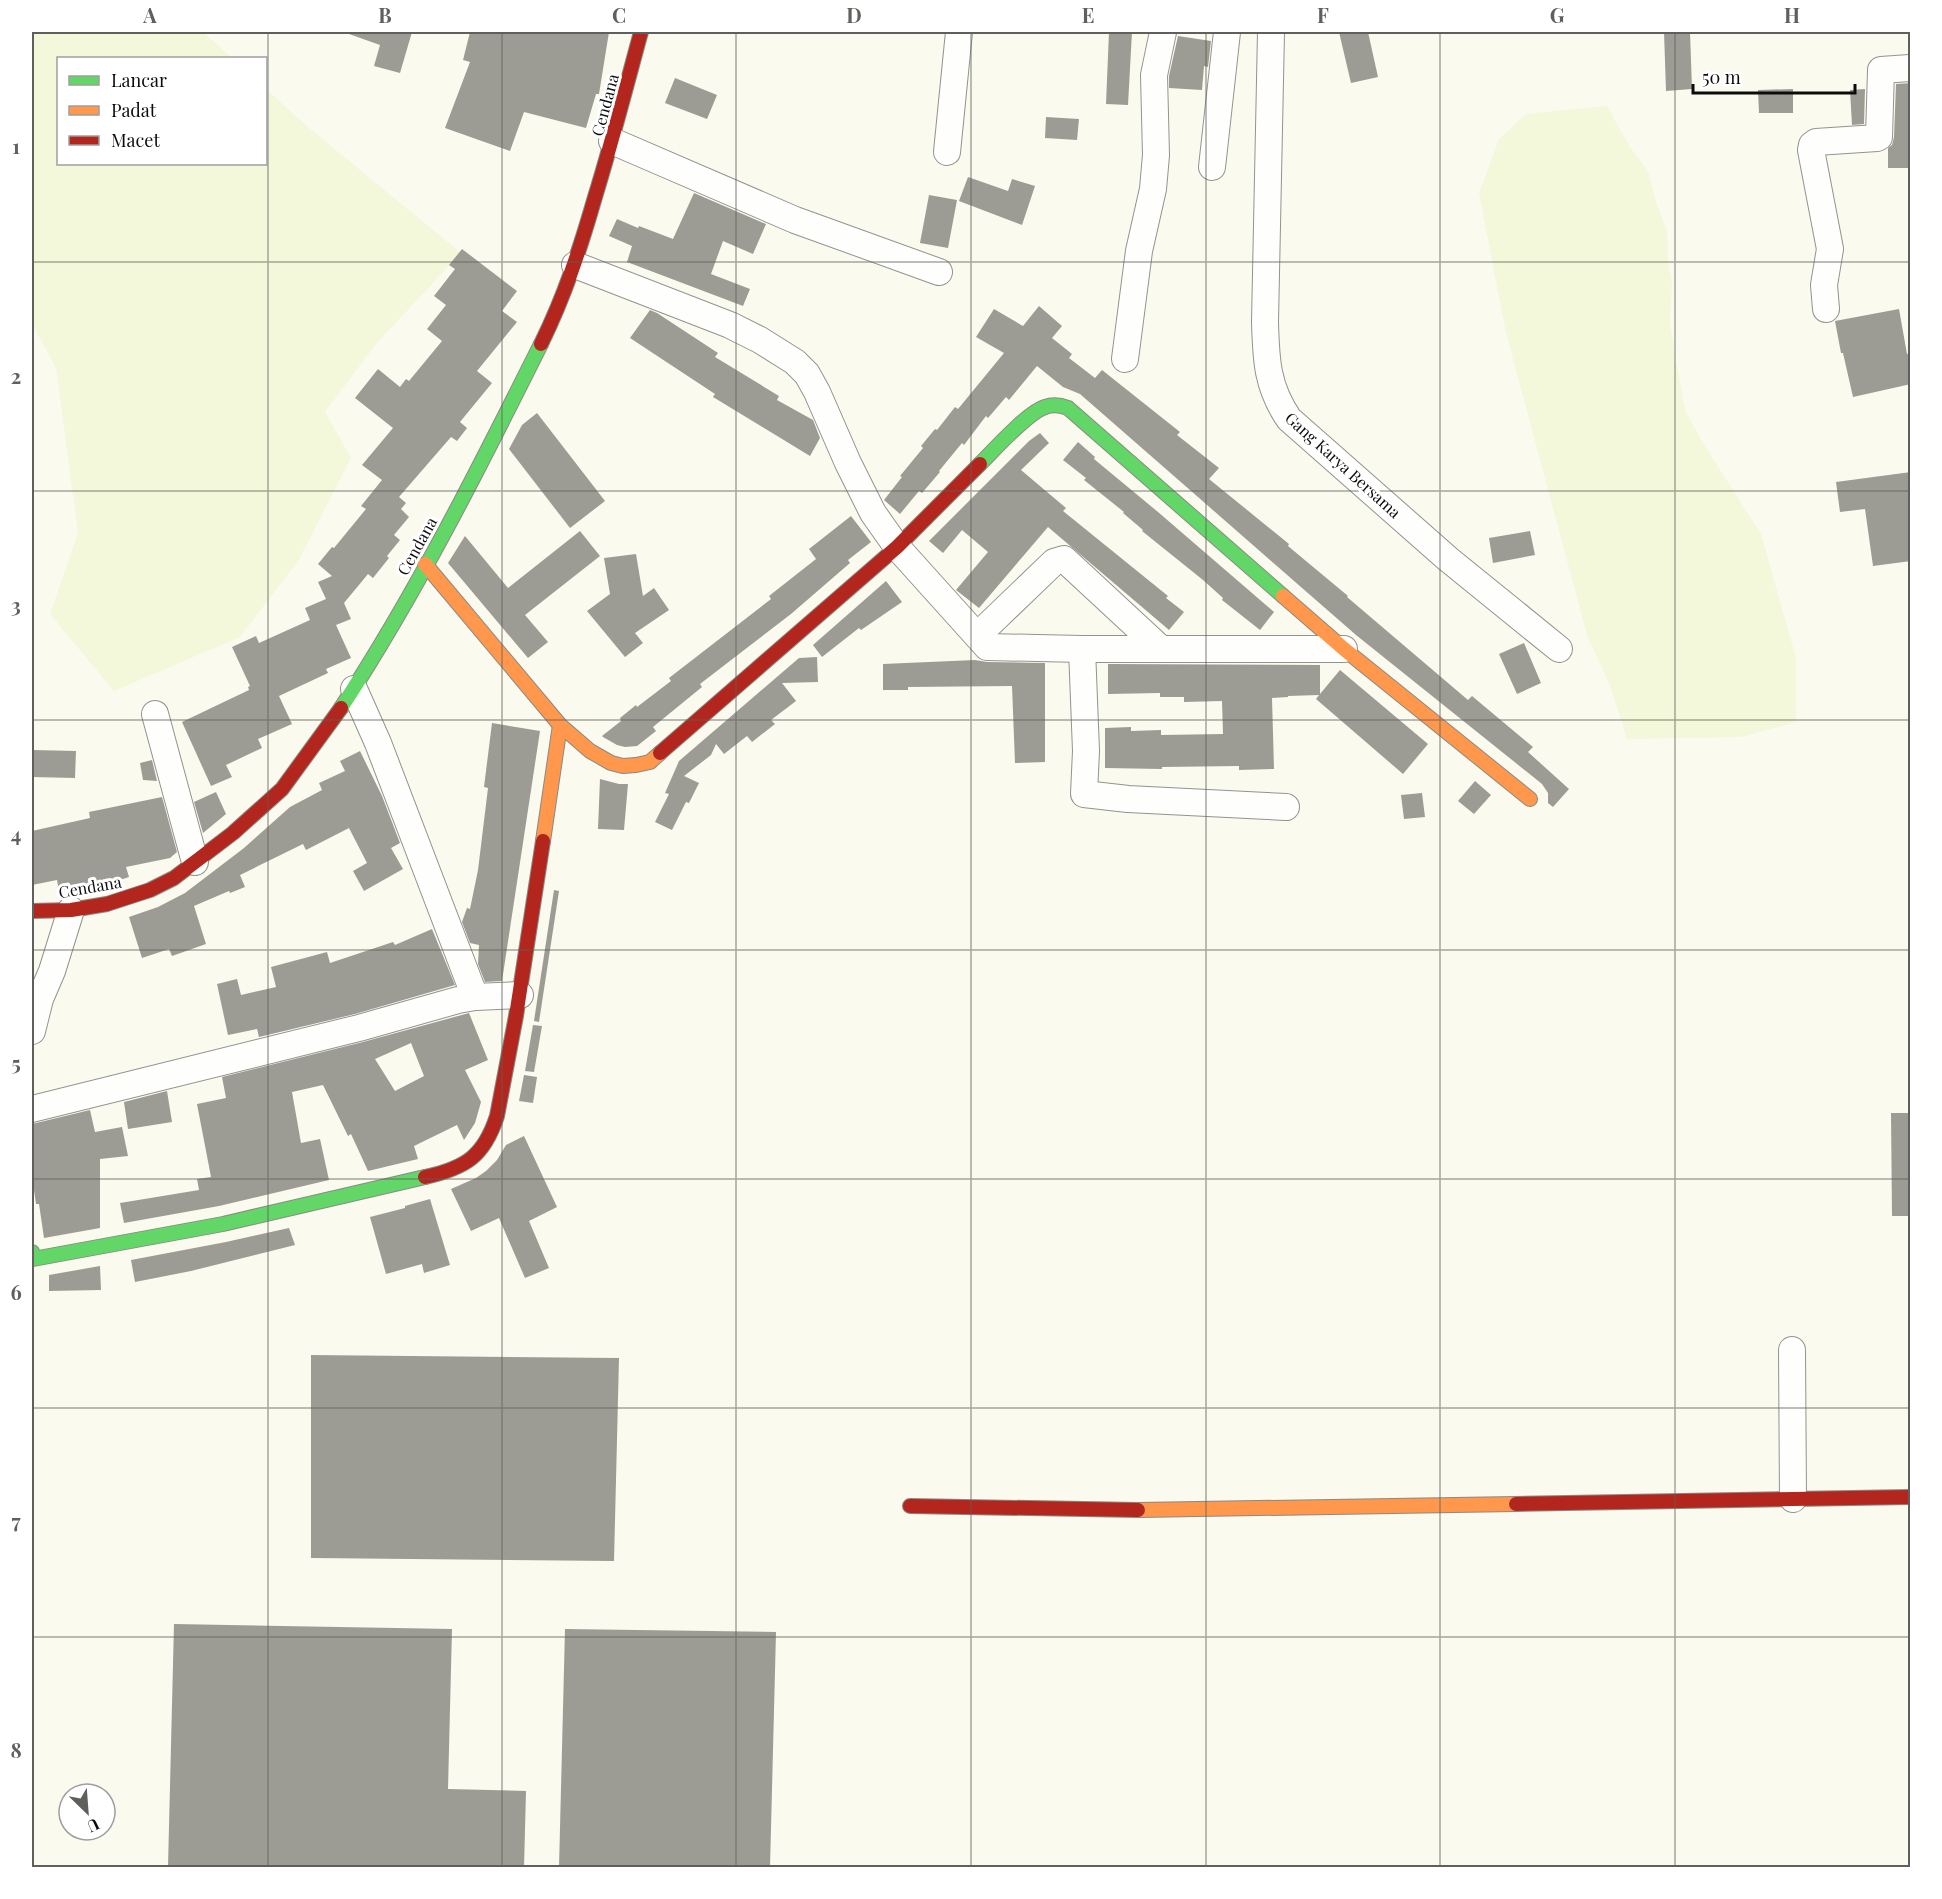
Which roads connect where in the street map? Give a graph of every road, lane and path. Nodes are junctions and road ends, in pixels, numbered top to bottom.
1 (641, 32) edge
2 (959, 32) edge
3 (1162, 32) edge
4 (1227, 32) edge
5 (1271, 32) edge
6 (1911, 68) edge
7 (612, 141) junction
8 (947, 152) dead end
9 (1212, 167) dead end
10 (575, 265) junction
11 (939, 272) dead end
12 (1826, 309) dead end
13 (1125, 359) dead end
14 (897, 548) junction
15 (425, 564) junction
16 (978, 635) junction
17 (1160, 648) junction
18 (1082, 649) junction
19 (1344, 649) junction
20 (1559, 649) dead end
21 (354, 689) junction
22 (155, 714) dead end
23 (560, 725) junction
24 (1530, 799) dead end
25 (1286, 807) dead end
26 (195, 862) junction
27 (71, 910) junction
28 (32, 911) edge
29 (519, 995) junction
30 (475, 997) junction
31 (32, 1031) edge
32 (32, 1109) edge
33 (32, 1251) edge
34 (1792, 1350) dead end
35 (1911, 1497) edge
36 (1792, 1499) junction
37 (910, 1506) dead end

1 - 7 street, Cendana
2 - 8 street
3 - 13 street
4 - 9 street
5 - 20 street, Gang Karya Bersama
6 - 12 street
7 - 10 street, Cendana
7 - 11 street
10 - 14 street
10 - 15 street, Cendana
14 - 16 street
14 - 19 street
14 - 23 street
15 - 21 street, Cendana
15 - 23 street
16 - 17 street
16 - 18 street
17 - 18 street
17 - 19 street
18 - 25 street
19 - 24 street
21 - 26 street, Cendana
21 - 30 street
22 - 26 street
23 - 29 street
26 - 27 street, Cendana
27 - 28 street, Cendana
27 - 31 street
29 - 30 street
29 - 33 street
30 - 32 street
34 - 36 street
35 - 36 street
36 - 37 street

